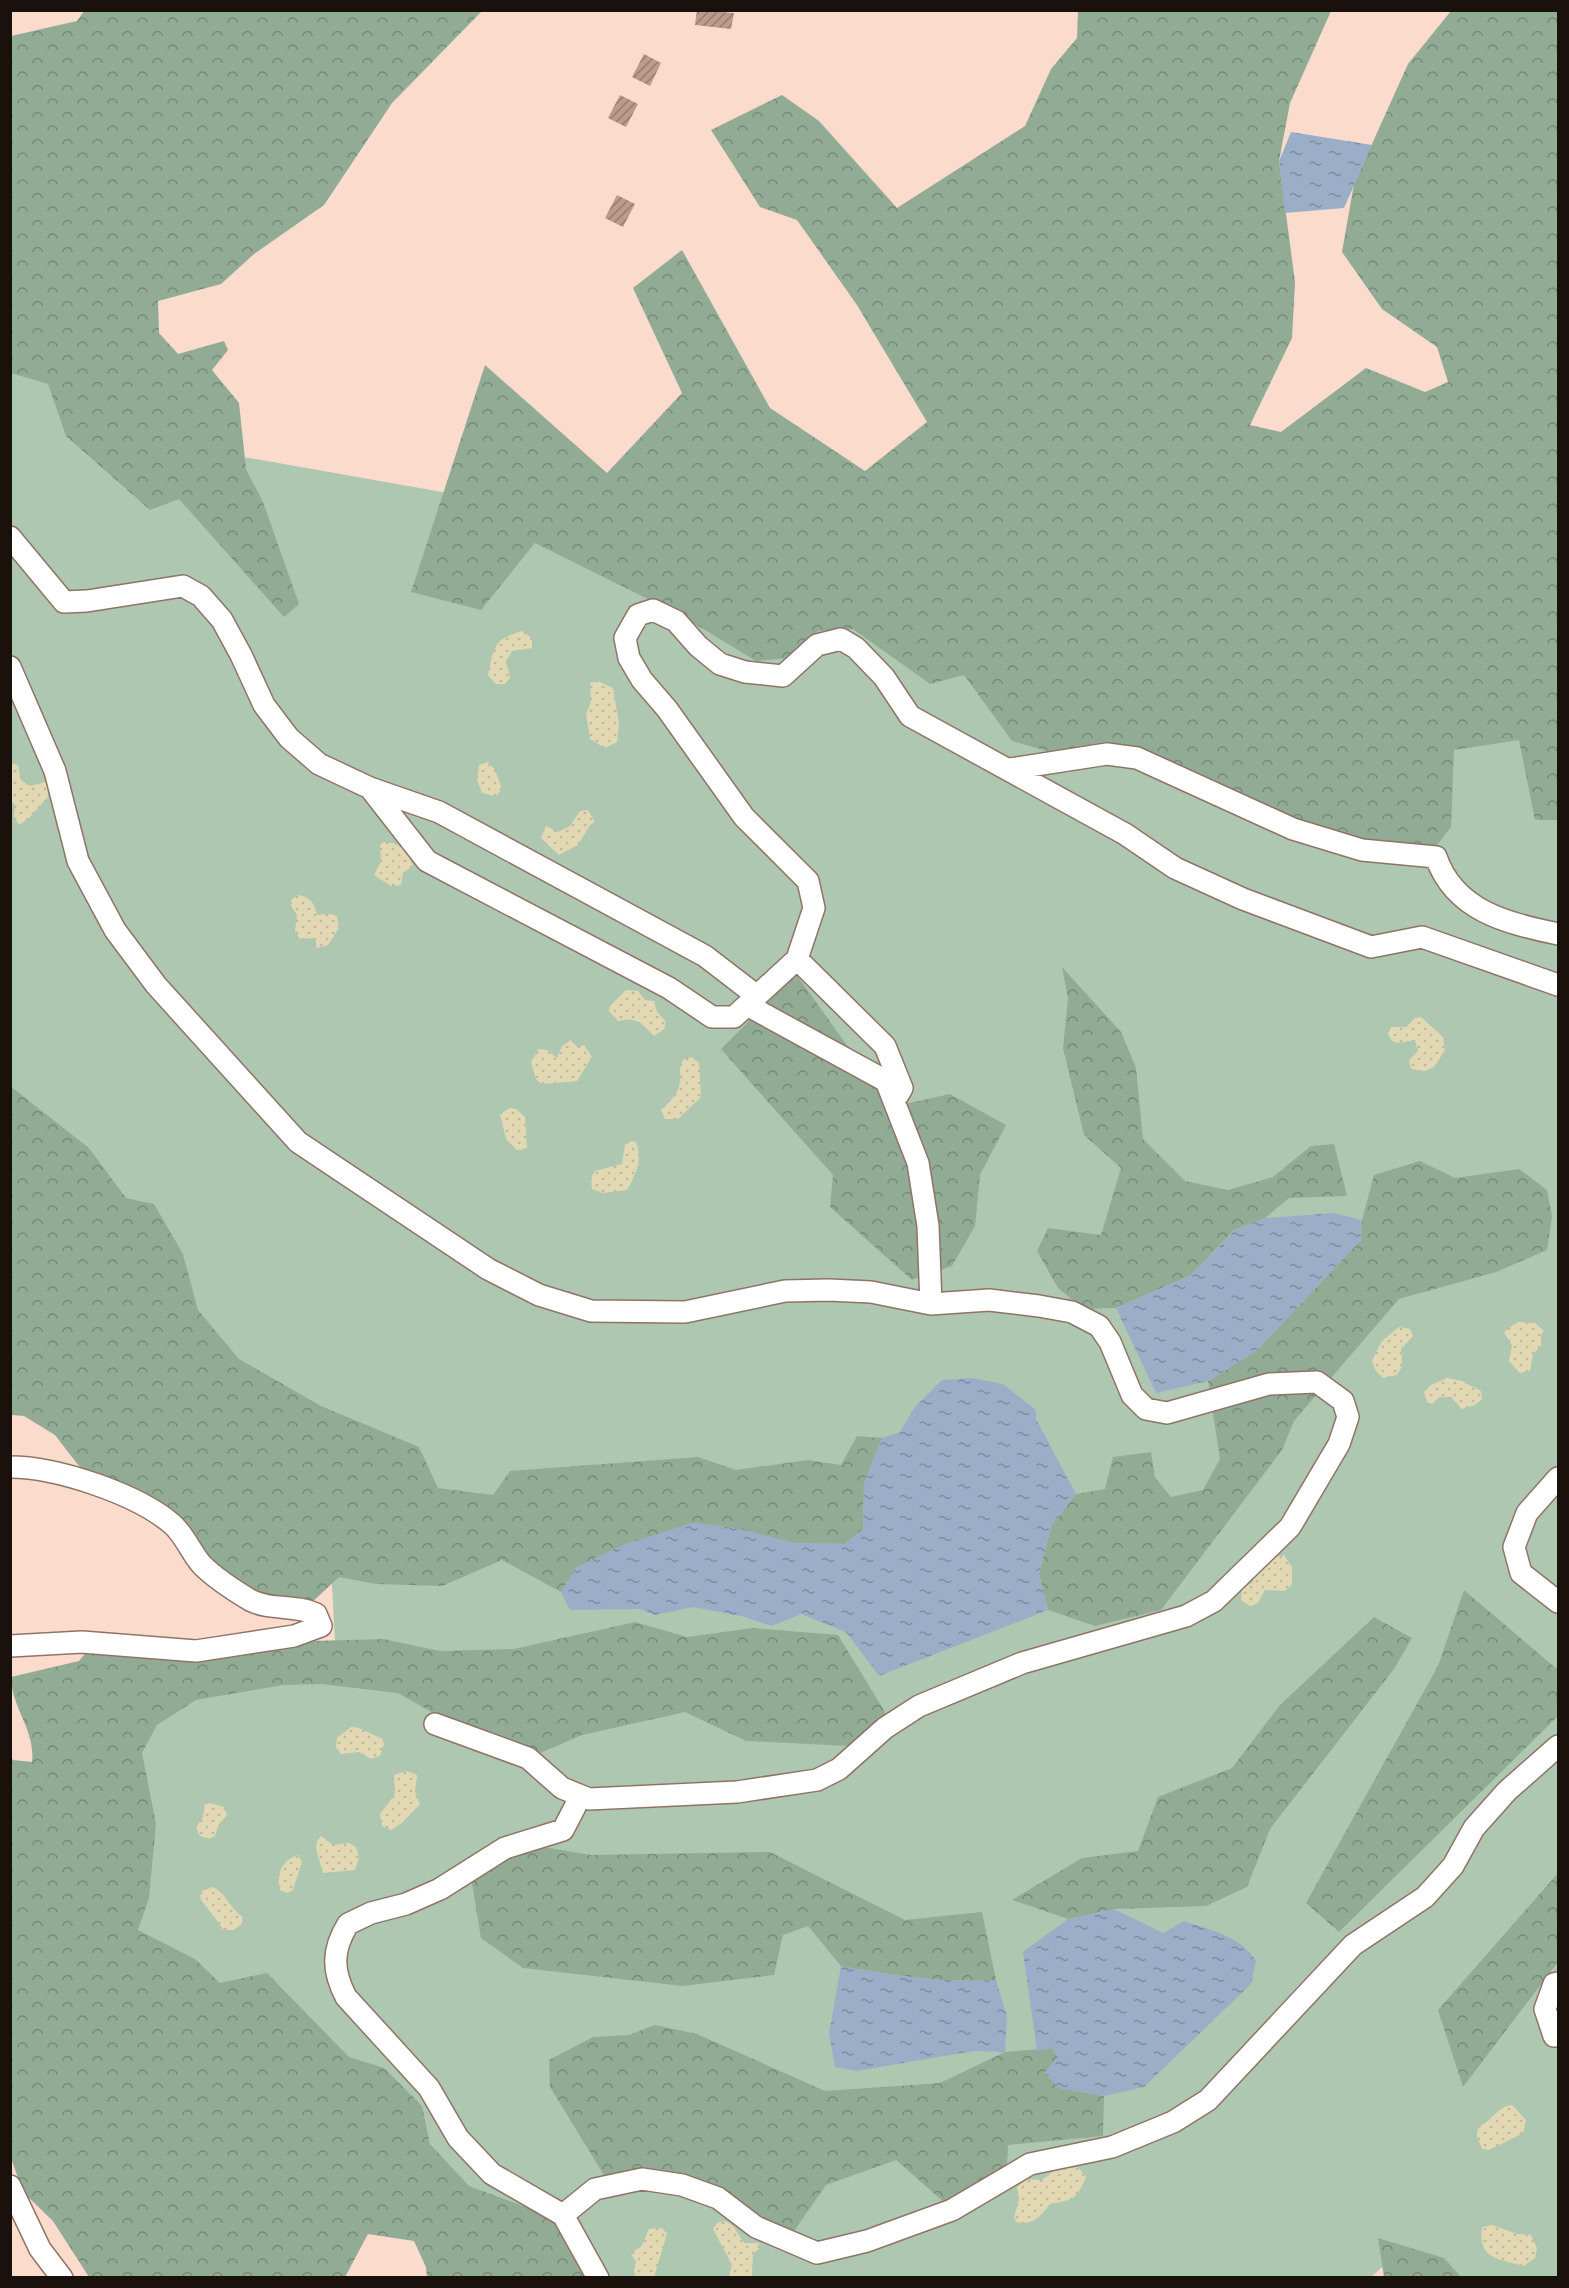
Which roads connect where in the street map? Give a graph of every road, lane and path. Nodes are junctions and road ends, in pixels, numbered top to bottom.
1 (10, 537) edge
2 (10, 667) edge
3 (1010, 769) junction
4 (370, 788) junction
5 (1558, 934) edge
6 (797, 959) junction
7 (1558, 985) edge
8 (752, 1000) junction
9 (894, 1101) junction
10 (931, 1304) junction
11 (10, 1467) edge
12 (1558, 1478) edge
13 (1558, 1602) edge
14 (10, 1646) edge
15 (435, 1724) dead end
16 (1558, 1746) edge
17 (579, 1795) junction
18 (1558, 1983) edge
19 (1558, 2031) edge
20 (10, 2186) edge
21 (15, 2209) edge
22 (563, 2215) junction
23 (62, 2277) edge
24 (598, 2277) edge

1 - 4 street
2 - 10 street
3 - 5 street
3 - 6 street
3 - 7 street
4 - 8 street
4 - 8 street
6 - 8 street
6 - 9 street
8 - 9 street
9 - 10 street
10 - 17 street
11 - 14 street
12 - 13 street
15 - 17 street
16 - 22 street
17 - 22 street
18 - 19 street
20 - 21 street
21 - 23 street
22 - 24 street

